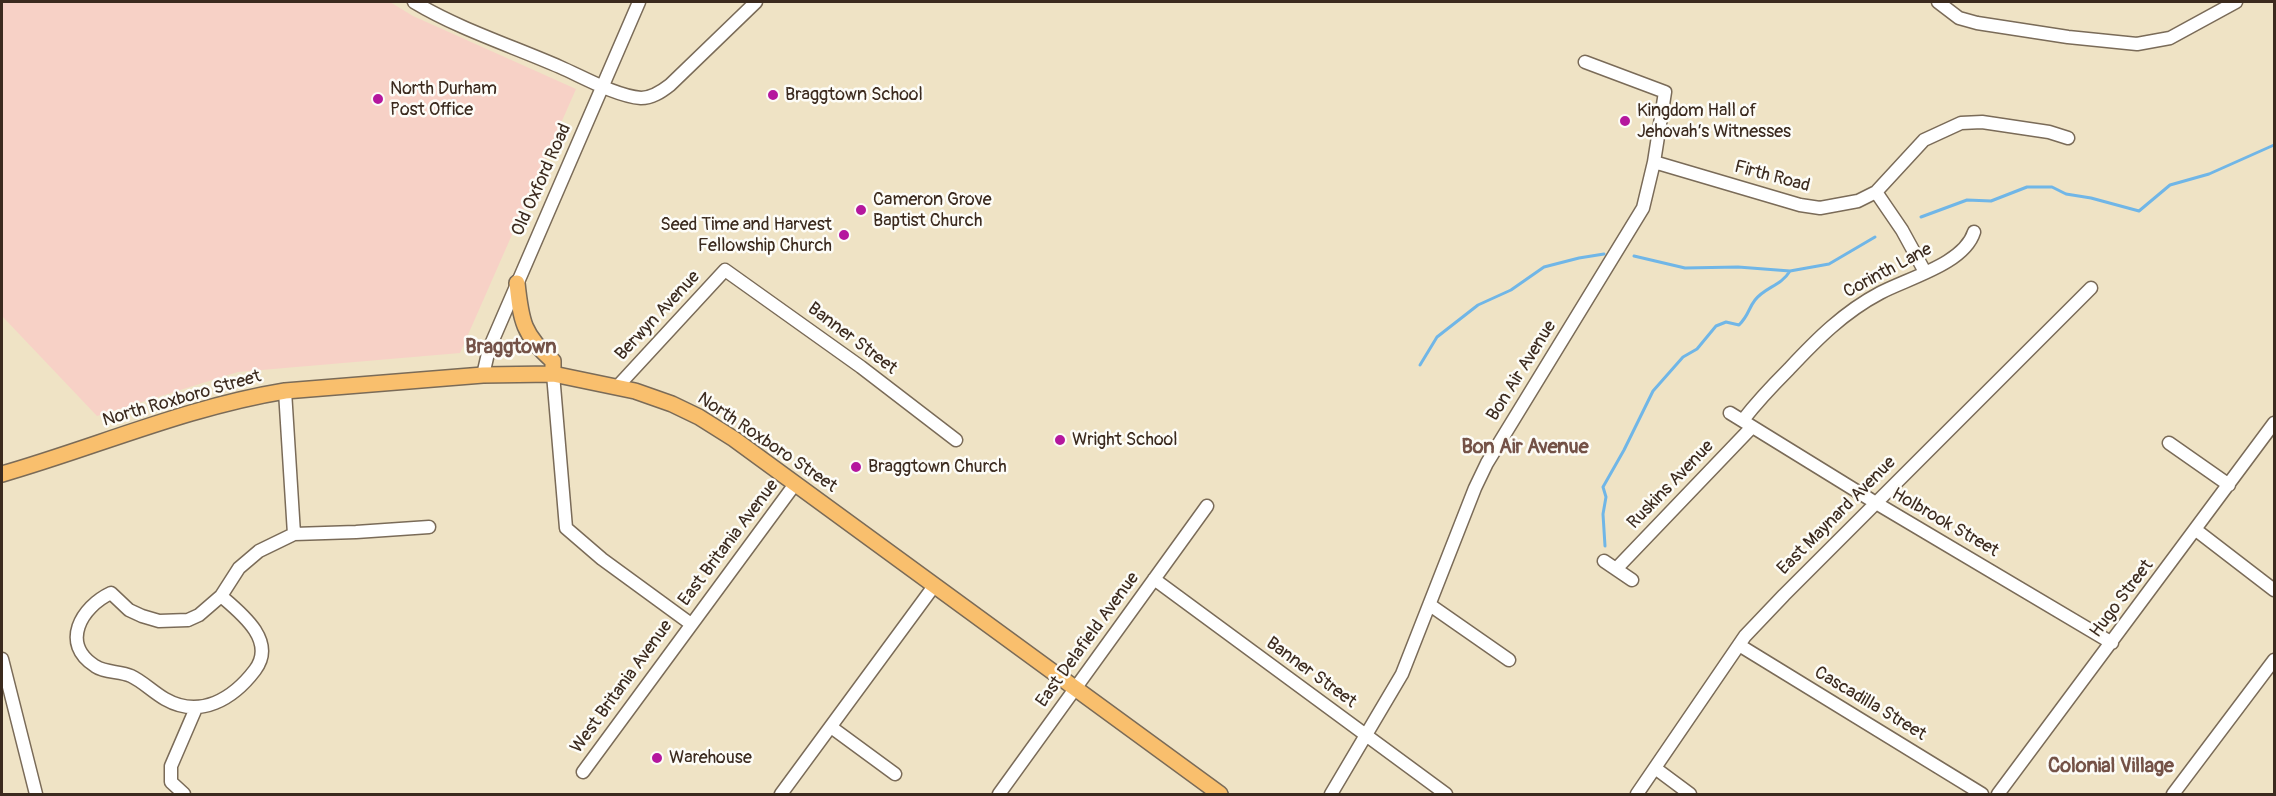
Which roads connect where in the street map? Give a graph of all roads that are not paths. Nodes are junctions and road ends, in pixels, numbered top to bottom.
1 (414, 2) edge
2 (639, 2) edge
3 (756, 2) edge
4 (1938, 2) edge
5 (2236, 2) edge
6 (1585, 62) dead end
7 (603, 86) junction
8 (2068, 138) dead end
9 (1654, 162) junction
10 (1876, 192) junction
11 (1974, 232) dead end
12 (725, 270) joint
13 (1925, 272) junction
14 (517, 283) junction
15 (2091, 288) dead end
16 (553, 374) junction
17 (483, 375) junction
18 (617, 387) junction
19 (285, 390) junction
20 (1730, 413) dead end
21 (1748, 423) junction
22 (2274, 423) edge
23 (956, 440) dead end
24 (2169, 443) dead end
25 (2, 473) edge
26 (795, 484) junction
27 (2229, 485) junction
28 (1876, 503) junction
29 (1206, 506) dead end
30 (429, 526) dead end
31 (2196, 530) junction
32 (294, 534) junction
33 (1604, 561) dead end
34 (1616, 569) junction
35 (1154, 579) junction
36 (1632, 580) dead end
37 (934, 586) junction
38 (2274, 590) edge
39 (221, 596) junction
40 (1430, 605) junction
41 (691, 624) junction
42 (2112, 643) junction
43 (1739, 645) junction
44 (2, 658) edge
45 (1509, 660) dead end
46 (2274, 660) edge
47 (1076, 689) junction
48 (196, 708) junction
49 (831, 727) junction
50 (1366, 735) junction
51 (1655, 768) junction
52 (583, 772) dead end
53 (895, 774) dead end
54 (1216, 793) edge
55 (36, 795) edge
56 (184, 795) edge
57 (781, 795) edge
58 (999, 795) edge
59 (1331, 795) edge
60 (1446, 795) edge
61 (1637, 795) edge
62 (1690, 795) edge
63 (1982, 795) edge
64 (1998, 795) edge
65 (2173, 795) edge

1 - 7 street
2 - 7 street, Old Oxford Road
3 - 7 street
4 - 5 street
6 - 9 street, Bon Air Avenue
7 - 14 street, Old Oxford Road
8 - 10 street, Firth Road
9 - 10 street, Firth Road
9 - 40 street, Bon Air Avenue
10 - 13 street
11 - 13 street, Corinth Lane
12 - 18 street, Berwyn Avenue
12 - 23 street, Banner Street
13 - 21 street, Corinth Lane
14 - 16 main road
14 - 17 street, Old Oxford Road
15 - 28 street, East Maynard Avenue
16 - 17 main road, North Roxboro Street
16 - 18 main road, North Roxboro Street
16 - 41 street
17 - 19 main road, North Roxboro Street
18 - 26 main road, North Roxboro Street
19 - 25 main road, North Roxboro Street
19 - 32 street
20 - 21 street, Holbrook Street
21 - 28 street, Holbrook Street
21 - 34 street, Ruskins Avenue
22 - 27 street, Hugo Street
24 - 27 street
26 - 37 main road, North Roxboro Street
26 - 41 street, East Britania Avenue
27 - 31 street, Hugo Street
28 - 42 street, Holbrook Street
28 - 43 street, East Maynard Avenue
29 - 35 street, East Delafield Avenue
30 - 32 street
31 - 38 street
31 - 42 street, Hugo Street
32 - 39 street
33 - 34 street
34 - 36 street
35 - 47 street, East Delafield Avenue
35 - 50 street, Banner Street
37 - 47 main road, North Roxboro Street
37 - 49 street
39 - 48 street
39 - 48 street
40 - 45 street
40 - 50 street, Bon Air Avenue
41 - 52 street, West Britania Avenue
42 - 64 street, Hugo Street
43 - 51 street, East Maynard Avenue
43 - 63 street, Cascadilla Street
44 - 55 street
46 - 65 street
47 - 54 main road, North Roxboro Street
47 - 58 street, East Delafield Avenue
48 - 56 street
49 - 53 street
49 - 57 street
50 - 59 street, Bon Air Avenue
50 - 60 street, Banner Street
51 - 61 street, East Maynard Avenue
51 - 62 street

